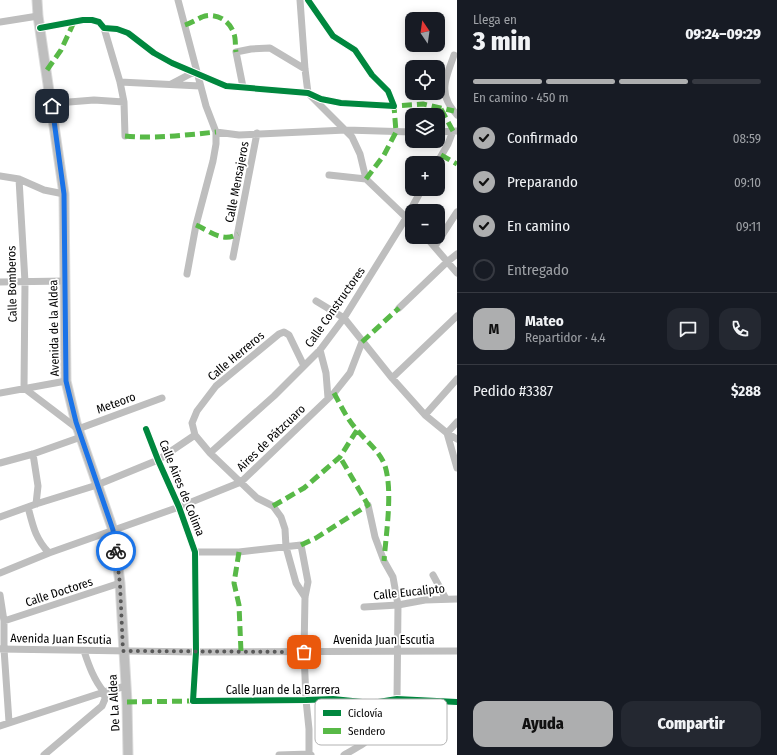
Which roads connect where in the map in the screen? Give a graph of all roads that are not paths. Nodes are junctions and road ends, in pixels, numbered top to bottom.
1 (37, 0) edge
2 (178, 0) edge
3 (300, 0) edge
4 (308, 0) edge
5 (38, 16) junction
6 (0, 22) edge
7 (40, 28) junction
8 (104, 28) junction
9 (454, 55) dead end
10 (305, 69) junction
11 (195, 72) junction
12 (120, 82) junction
13 (171, 84) junction
14 (200, 86) junction
15 (243, 87) junction
16 (308, 93) junction
17 (124, 102) junction
18 (52, 106) junction
19 (457, 115) edge
20 (346, 130) junction
21 (455, 131) edge
22 (216, 132) junction
23 (405, 132) edge
24 (445, 132) edge
25 (257, 133) junction
26 (125, 136) dead end
27 (441, 156) edge
28 (329, 175) dead end
29 (0, 176) edge
30 (19, 179) junction
31 (366, 179) junction
32 (64, 194) junction
33 (457, 212) edge
34 (405, 217) edge
35 (405, 227) edge
36 (435, 246) joint
37 (457, 254) edge
38 (233, 257) dead end
39 (447, 262) junction
40 (457, 272) edge
41 (187, 274) dead end
42 (65, 281) junction
43 (0, 282) edge
44 (25, 282) junction
45 (316, 301) dead end
46 (400, 308) dead end
47 (457, 316) edge
48 (344, 318) junction
49 (362, 342) junction
50 (320, 350) junction
51 (304, 366) junction
52 (392, 378) junction
53 (66, 381) junction
54 (456, 382) edge
55 (24, 388) junction
56 (0, 393) edge
57 (162, 398) dead end
58 (328, 398) junction
59 (425, 415) junction
60 (457, 422) edge
61 (146, 429) dead end
62 (80, 433) junction
63 (447, 433) junction
64 (195, 435) junction
65 (457, 439) edge
66 (210, 453) junction
67 (33, 454) junction
68 (158, 460) junction
69 (0, 463) edge
70 (457, 463) edge
71 (241, 482) junction
72 (97, 485) junction
73 (36, 504) junction
74 (368, 505) dead end
75 (28, 507) junction
76 (179, 507) junction
77 (0, 517) edge
78 (113, 530) junction
79 (286, 547) junction
80 (195, 552) junction
81 (48, 553) junction
82 (0, 573) edge
83 (433, 575) dead end
84 (120, 584) junction
85 (0, 595) edge
86 (305, 597) junction
87 (446, 599) junction
88 (457, 599) edge
89 (398, 605) junction
90 (364, 607) dead end
91 (4, 621) junction
92 (2, 649) edge
93 (84, 651) junction
94 (123, 651) junction
95 (457, 651) edge
96 (196, 652) junction
97 (304, 652) junction
98 (397, 652) junction
99 (126, 686) junction
100 (104, 692) junction
101 (397, 699) edge
102 (306, 700) junction
103 (315, 700) edge
104 (193, 701) joint
105 (447, 702) edge
106 (457, 702) edge
107 (9, 722) junction
108 (0, 726) edge
109 (362, 745) edge
110 (310, 754) edge
111 (44, 755) edge
112 (128, 755) edge
113 (280, 755) edge
114 (344, 755) edge

1 - 5 main road, Avenida de la Aldea
2 - 11 street
3 - 10 street
4 - 16 street
5 - 6 street
5 - 7 main road, Avenida de la Aldea
7 - 8 street
7 - 18 main road, Avenida de la Aldea
8 - 11 street
8 - 12 street
9 - 19 street
10 - 15 street
10 - 16 street
11 - 13 street
11 - 14 street
11 - 15 street
12 - 13 street
12 - 17 street
13 - 14 street
14 - 22 street
15 - 16 street
16 - 20 street
17 - 18 street
17 - 26 street
18 - 32 main road, Avenida de la Aldea
20 - 23 street
20 - 25 street
20 - 31 street
21 - 24 street
21 - 27 street
22 - 25 street
22 - 41 street
25 - 38 street, Calle Mensajeros
28 - 31 street
29 - 30 street
30 - 32 street
30 - 44 street, Calle Bomberos
31 - 34 street
32 - 42 main road, Avenida de la Aldea
33 - 36 street
35 - 48 street, Calle Constructores
36 - 39 street
37 - 39 street
39 - 40 street
39 - 46 street
42 - 44 street
42 - 53 main road, Avenida de la Aldea
43 - 44 street
44 - 55 street, Calle Bomberos
45 - 48 street
47 - 52 street
48 - 49 street
48 - 50 street, Calle Constructores
49 - 52 street
49 - 58 street, Aires de Pátzcuaro
50 - 51 street, Calle Constructores
50 - 58 street
51 - 64 street, Calle Herreros
51 - 66 street, Calle Constructores
52 - 59 street
53 - 55 street
53 - 62 main road, Avenida de la Aldea
54 - 59 street
55 - 56 street
55 - 62 street
57 - 62 street, Meteoro
58 - 71 street, Aires de Pátzcuaro
59 - 63 street
60 - 63 street
61 - 68 street, Calle Aires de Colima
62 - 67 street, Meteoro
62 - 72 main road, Avenida de la Aldea
63 - 65 street
63 - 70 street
64 - 66 street
64 - 68 street
66 - 71 street
67 - 69 street, Meteoro
67 - 73 street
68 - 72 street
68 - 76 street, Calle Aires de Colima
71 - 76 street, Aires de Pátzcuaro
71 - 79 street
72 - 73 street
72 - 78 main road, Avenida de la Aldea
73 - 75 street
74 - 89 street
75 - 77 street
75 - 81 street
76 - 78 street, Aires de Pátzcuaro
76 - 80 street, Calle Aires de Colima
78 - 81 street, Aires de Pátzcuaro
78 - 84 main road, Avenida de la Aldea
79 - 80 street
79 - 86 street
79 - 86 street
80 - 96 street, Calle Aires de Colima
81 - 82 street, Aires de Pátzcuaro
83 - 87 street
84 - 91 street, Calle Doctores
84 - 94 main road, Avenida de la Aldea
85 - 91 street
86 - 97 street
87 - 88 street, Calle Eucalipto
87 - 89 street, Calle Eucalipto
89 - 90 street, Calle Eucalipto
89 - 98 street
91 - 92 street
92 - 93 street, Avenida Juan Escutia
92 - 107 street
93 - 94 street, Avenida Juan Escutia
93 - 100 street
94 - 96 street, Avenida Juan Escutia
94 - 99 main road, De La Aldea
95 - 98 street, Avenida Juan Escutia
96 - 97 street, Avenida Juan Escutia
96 - 104 street, Calle Aires de Colima
97 - 98 street, Avenida Juan Escutia
97 - 102 street
98 - 101 street
99 - 100 street
99 - 112 main road, De La Aldea
100 - 107 street
100 - 111 street
102 - 103 street, Calle Juan de la Barrera
102 - 104 street, Calle Juan de la Barrera
102 - 110 street
105 - 106 street, Calle Juan de la Barrera
107 - 108 street
109 - 114 street
110 - 113 street

